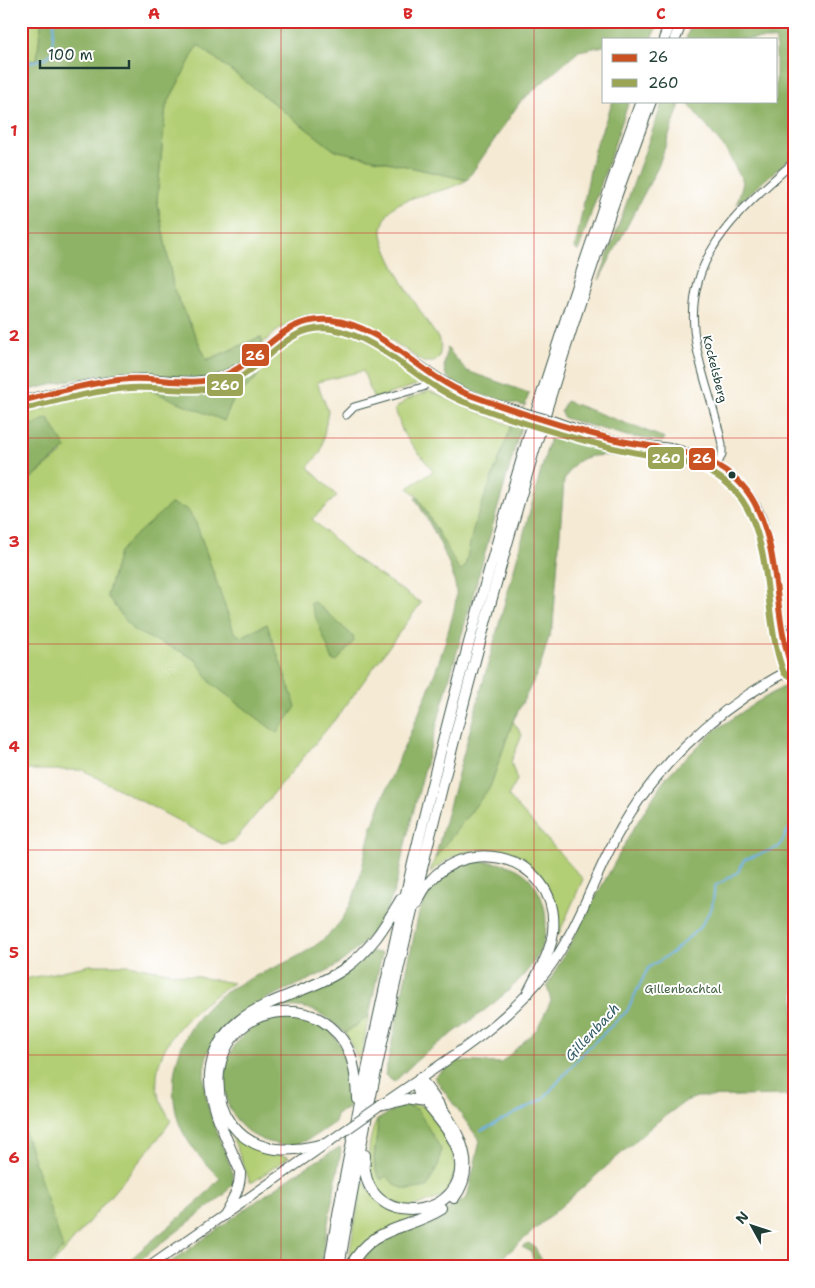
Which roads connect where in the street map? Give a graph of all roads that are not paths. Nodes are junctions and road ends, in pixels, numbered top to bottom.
1 (670, 21) edge
2 (682, 21) edge
3 (664, 38) edge
4 (675, 38) edge
5 (641, 102) edge
6 (651, 102) edge
7 (794, 162) edge
8 (433, 375) junction
9 (21, 401) edge
10 (346, 415) dead end
11 (717, 466) junction
12 (780, 620) junction
13 (790, 637) edge
14 (794, 650) edge
15 (793, 668) edge
16 (406, 892) junction
17 (408, 924) junction
18 (528, 992) junction
19 (420, 1078) junction
20 (425, 1102) junction
21 (375, 1104) junction
22 (358, 1112) junction
23 (325, 1144) junction
24 (224, 1215) junction
25 (149, 1267) edge
26 (329, 1267) edge
27 (339, 1267) edge
28 (350, 1267) edge

1 - 3 highway
2 - 4 highway
5 - 16 highway
6 - 17 highway
7 - 11 street, Kockelsberg
8 - 9 main road
8 - 10 street
8 - 11 main road, bridge
11 - 12 main road
12 - 13 main road
12 - 15 main road
13 - 14 main road
15 - 18 main road
16 - 22 highway
16 - 24 highway
17 - 18 highway
17 - 21 highway
18 - 19 main road
19 - 20 highway
19 - 21 main road
19 - 28 highway
20 - 21 highway
20 - 21 highway
21 - 23 main road, bridge
21 - 27 highway
22 - 23 highway
22 - 26 highway
23 - 24 main road
24 - 25 main road

